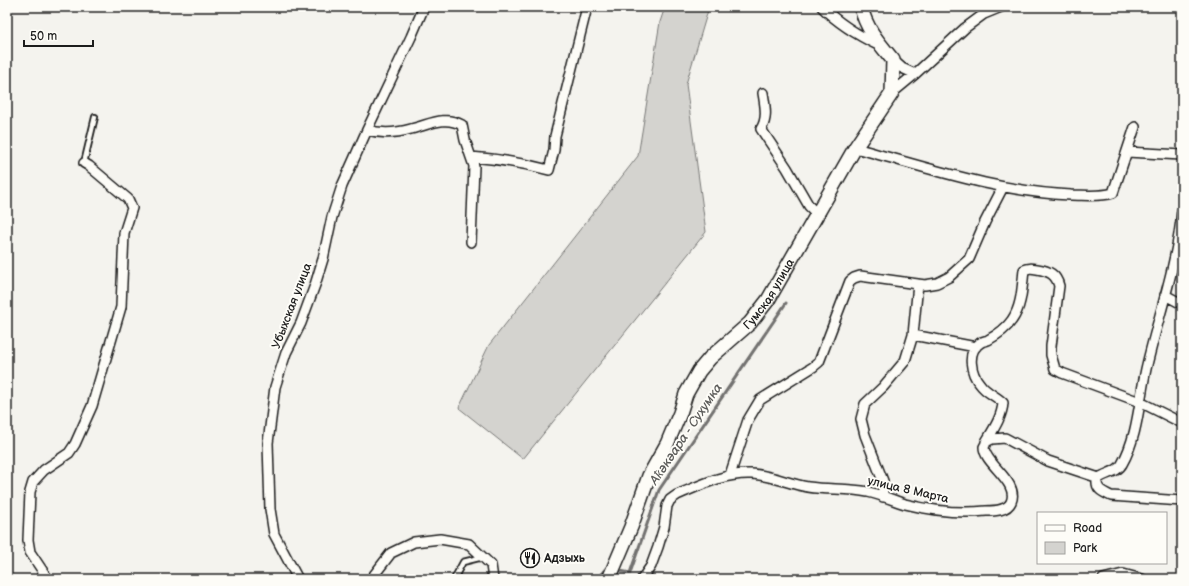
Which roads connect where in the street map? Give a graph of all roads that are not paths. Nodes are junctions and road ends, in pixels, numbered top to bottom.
1 (424, 7) edge
2 (587, 7) edge
3 (822, 7) edge
4 (861, 7) edge
5 (1001, 7) edge
6 (882, 47) junction
7 (893, 60) junction
8 (915, 74) junction
9 (763, 93) dead end
10 (892, 93) junction
11 (96, 117) dead end
12 (1135, 127) dead end
13 (367, 130) junction
14 (855, 148) junction
15 (1127, 152) junction
16 (1182, 155) edge
17 (471, 157) junction
18 (84, 163) joint
19 (1003, 187) junction
20 (1182, 211) edge
21 (817, 214) junction
22 (470, 242) dead end
23 (1178, 253) edge
24 (918, 284) junction
25 (1165, 296) junction
26 (1182, 304) edge
27 (913, 335) junction
28 (976, 347) junction
29 (1140, 402) junction
30 (1182, 423) edge
31 (986, 442) junction
32 (730, 475) junction
33 (1099, 478) junction
34 (883, 497) junction
35 (1182, 501) edge
36 (483, 557) junction
37 (48, 579) edge
38 (298, 579) edge
39 (371, 579) edge
40 (454, 579) edge
41 (493, 579) edge
42 (609, 579) edge
43 (642, 579) edge
44 (1103, 579) edge
45 (1142, 579) edge

1 - 13 street, Убыхская улица
2 - 17 street
3 - 6 street
4 - 6 street
5 - 8 street
6 - 7 street
7 - 8 street
7 - 10 street
8 - 10 street
9 - 21 street
10 - 14 street, Гумская улица
11 - 18 lane
12 - 15 street
13 - 17 street
13 - 38 street, Убыхская улица
14 - 19 street
14 - 21 street, Гумская улица
15 - 16 street
15 - 19 street
17 - 22 street
18 - 37 street
19 - 24 street
20 - 23 street
21 - 42 street, Гумская улица
23 - 25 street
24 - 27 street
24 - 32 street
25 - 26 street
25 - 29 street
27 - 28 street
27 - 34 street
28 - 29 street
28 - 31 street
29 - 30 street
29 - 33 street
31 - 33 street
31 - 34 street, улица 8 Марта
32 - 34 street, улица 8 Марта
32 - 43 street, улица 8 Марта
33 - 35 street
36 - 39 street
36 - 40 lane
36 - 41 street
44 - 45 street

